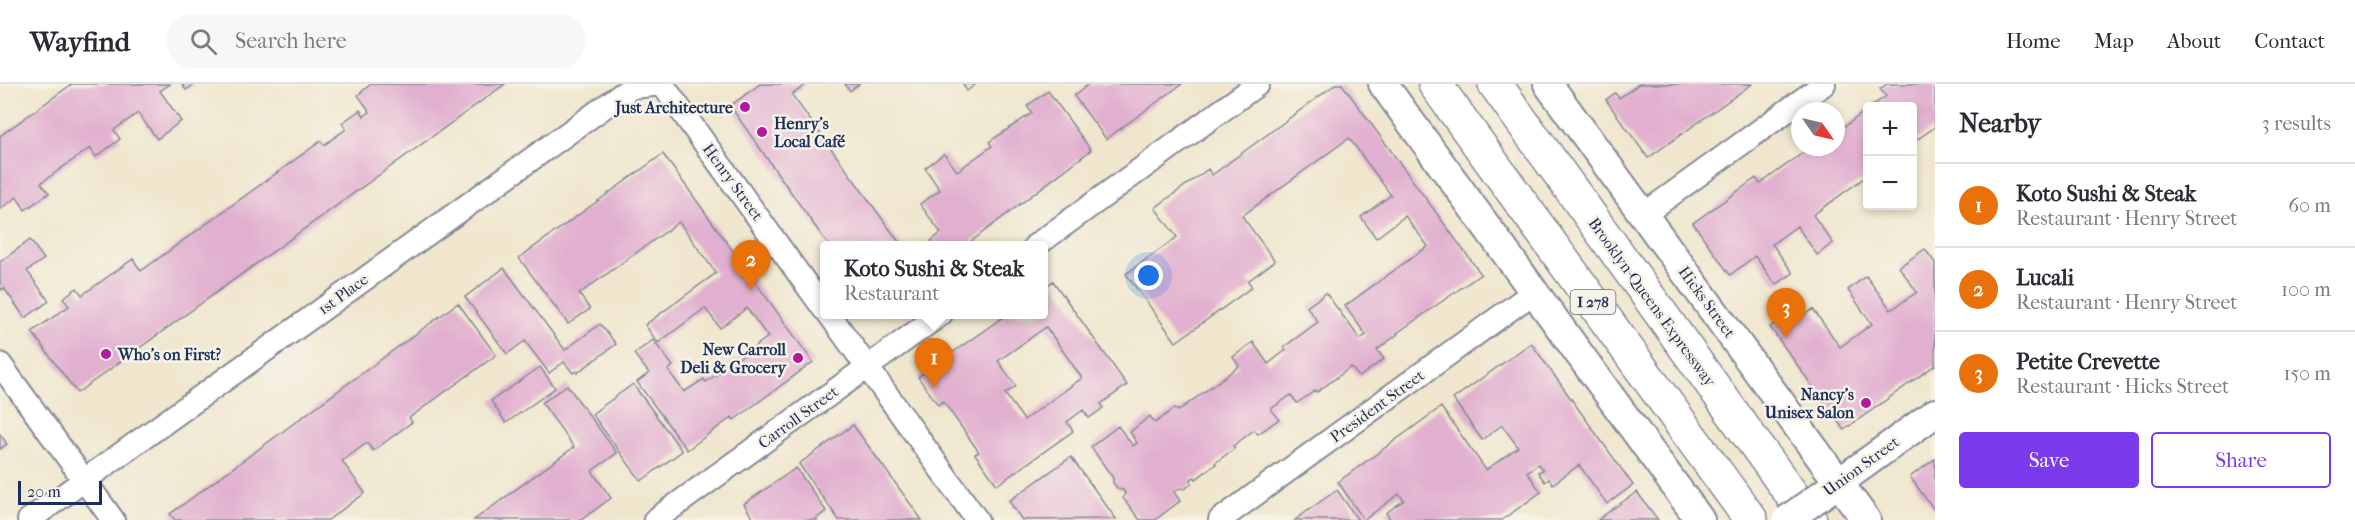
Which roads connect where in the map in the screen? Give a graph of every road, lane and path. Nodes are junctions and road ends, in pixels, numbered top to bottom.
1 (663, 84) edge
2 (1258, 84) edge
3 (1383, 84) edge
4 (1436, 84) edge
5 (1495, 84) edge
6 (1548, 84) edge
7 (1824, 84) edge
8 (1643, 215) junction
9 (1042, 241) edge
10 (1534, 292) junction
11 (820, 302) edge
12 (832, 319) edge
13 (934, 319) edge
14 (0, 364) edge
15 (867, 368) junction
16 (1935, 412) edge
17 (84, 480) junction
18 (1833, 487) junction
19 (29, 520) edge
20 (113, 520) edge
21 (655, 520) edge
22 (977, 520) edge
23 (1221, 520) edge
24 (1700, 520) edge
25 (1751, 520) edge
26 (1787, 520) edge
27 (1810, 520) edge
28 (1866, 520) edge

1 - 11 street, Henry Street
1 - 17 street, 1st Place
2 - 9 street
3 - 10 street
4 - 25 highway, I 278
5 - 27 highway, Brooklyn-Queens Expressway / I 278
6 - 8 street, Hicks Street
7 - 8 street
8 - 18 street, Hicks Street
10 - 23 street, President Street
10 - 24 street
12 - 15 street
13 - 15 street, Carroll Street
14 - 17 street
15 - 21 street, Carroll Street
15 - 22 street
16 - 18 street, Union Street
17 - 19 street, 1st Place
17 - 20 street
18 - 26 street, Union Street, bridge
18 - 28 street, Hicks Street

